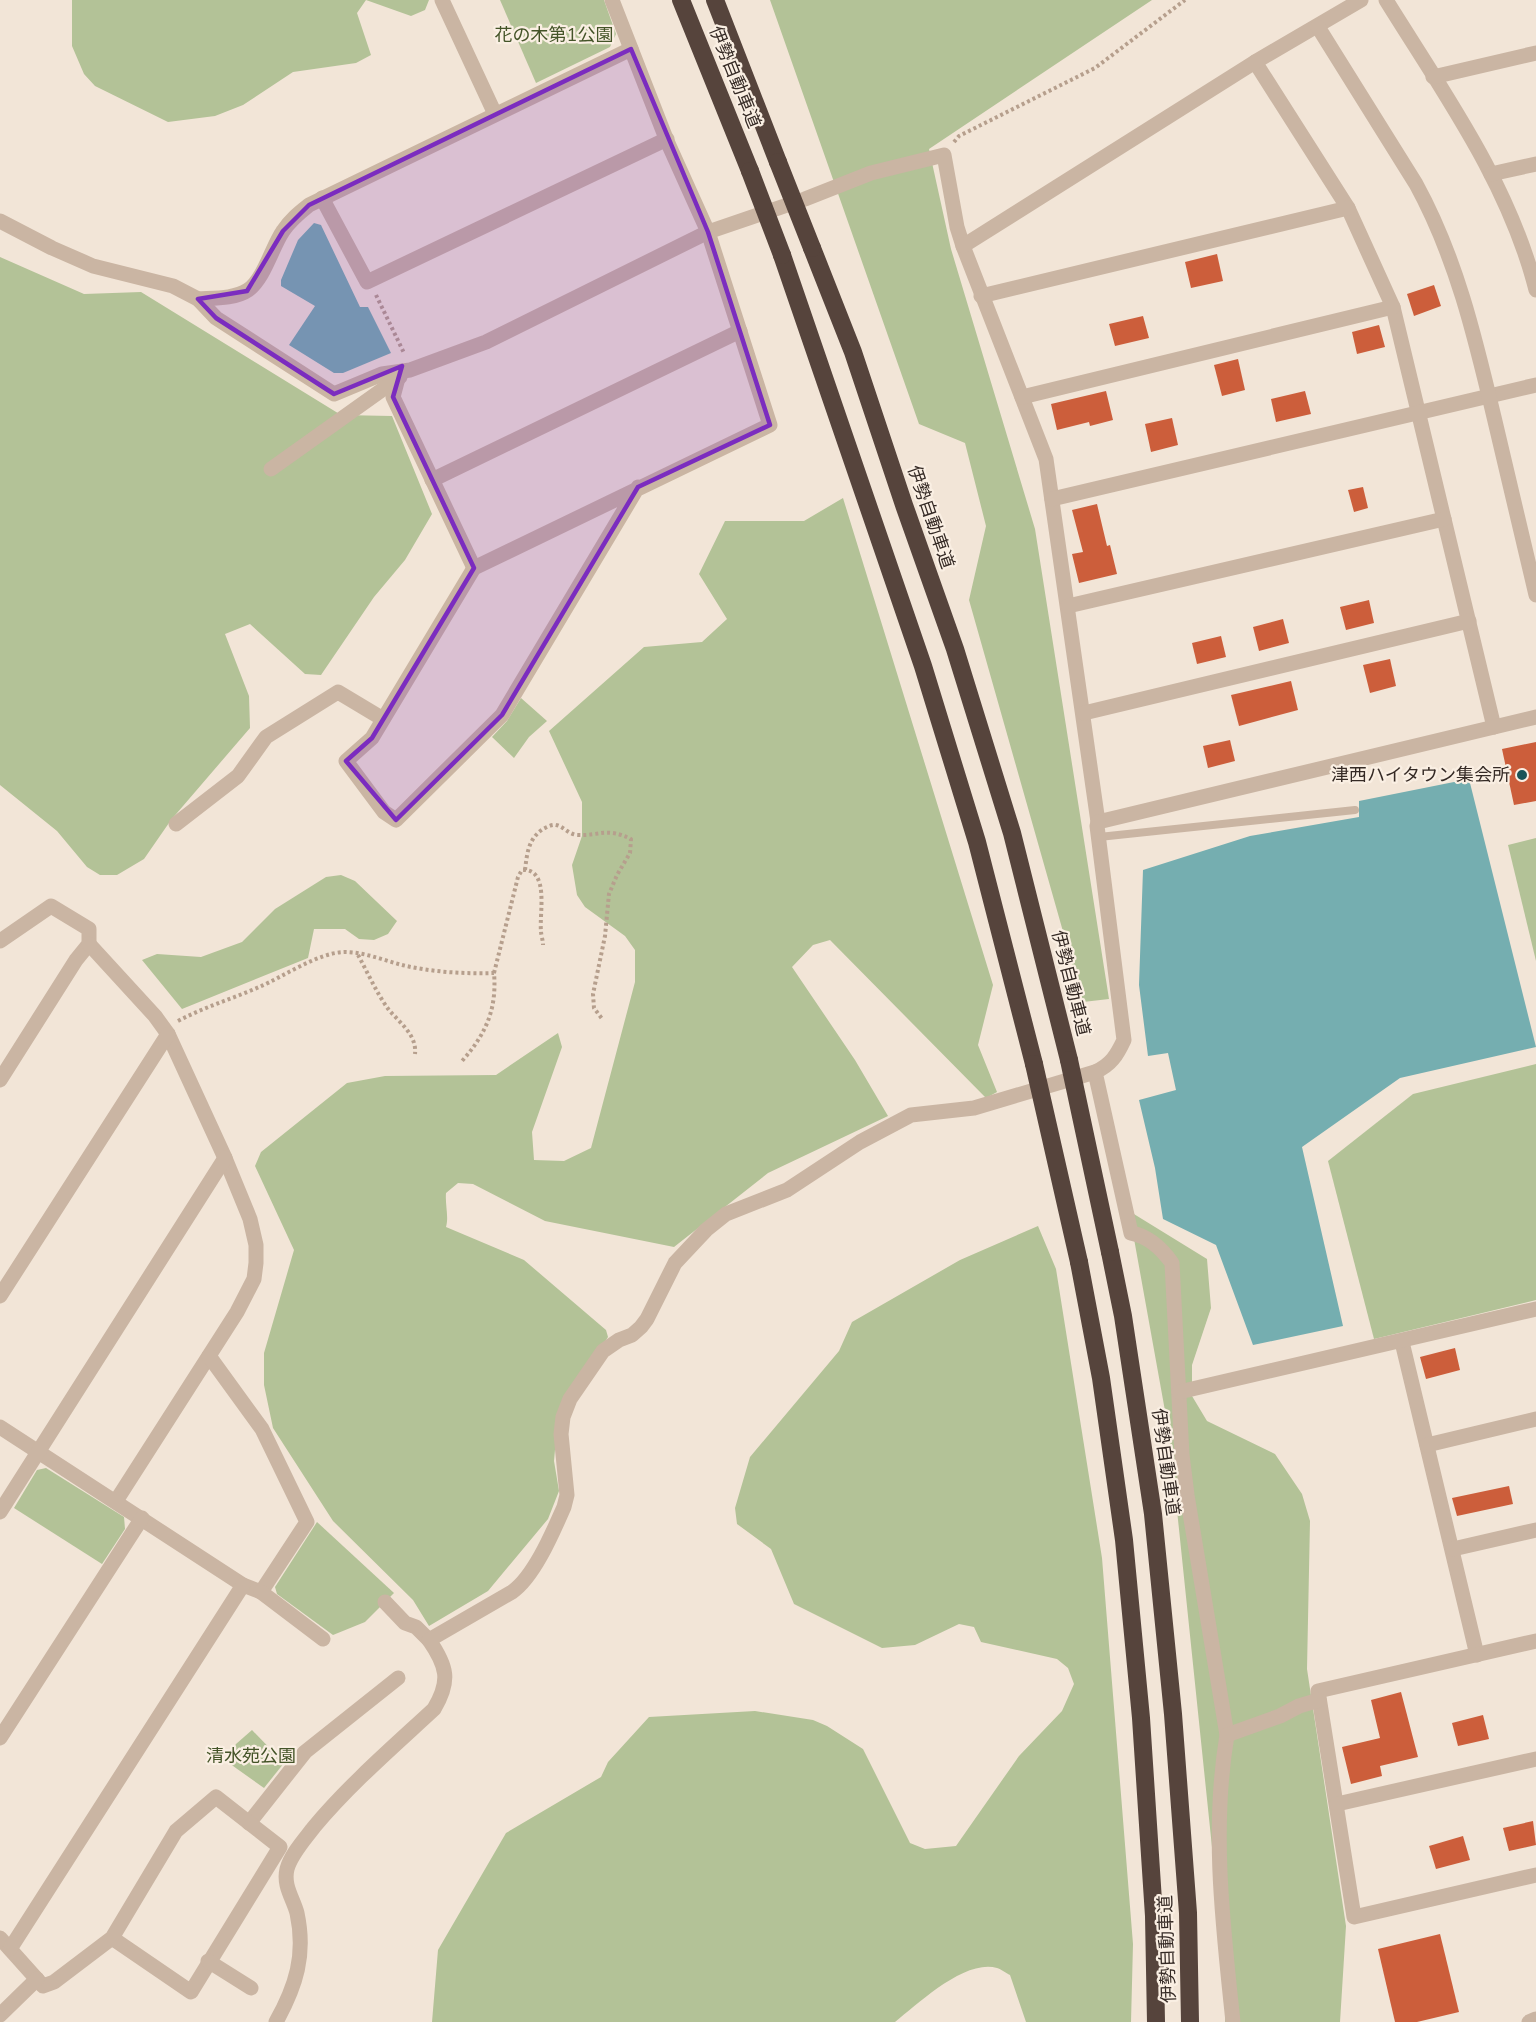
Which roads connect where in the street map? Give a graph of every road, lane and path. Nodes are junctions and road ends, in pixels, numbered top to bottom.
1 (442, 0) edge
2 (612, 0) edge
3 (681, 0) edge
4 (715, 0) edge
5 (1185, 0) edge
6 (1361, 0) edge
7 (1386, 0) edge
8 (1318, 27) junction
9 (631, 49) junction
10 (1536, 53) edge
11 (1255, 62) junction
12 (1433, 77) junction
13 (495, 114) junction
14 (667, 140) junction
15 (944, 155) junction
16 (1536, 164) edge
17 (1491, 174) junction
18 (322, 198) junction
19 (1348, 207) junction
20 (0, 220) edge
21 (708, 232) junction
22 (963, 246) junction
23 (1535, 280) edge
24 (370, 281) junction
25 (981, 296) junction
26 (198, 299) junction
27 (1393, 307) junction
28 (740, 331) junction
29 (404, 353) dead end
30 (404, 374) junction
31 (1536, 385) edge
32 (1489, 396) junction
33 (1022, 397) junction
34 (1418, 413) junction
35 (271, 469) dead end
36 (432, 480) junction
37 (638, 487) junction
38 (1052, 499) junction
39 (1444, 519) junction
40 (474, 568) junction
41 (1536, 595) edge
42 (1068, 606) junction
43 (1469, 621) junction
44 (1083, 713) junction
45 (1536, 717) edge
46 (383, 719) junction
47 (1494, 727) junction
48 (1355, 810) dead end
49 (176, 824) dead end
50 (1098, 829) junction
51 (525, 870) junction
52 (0, 941) edge
53 (89, 944) junction
54 (543, 945) dead end
55 (358, 954) junction
56 (494, 973) junction
57 (603, 1020) dead end
58 (166, 1031) junction
59 (415, 1054) dead end
60 (462, 1061) dead end
61 (1095, 1072) junction
62 (0, 1080) edge
63 (225, 1158) junction
64 (0, 1296) edge
65 (1536, 1309) edge
66 (1402, 1342) junction
67 (209, 1356) junction
68 (1179, 1392) junction
69 (1536, 1419) edge
70 (0, 1427) edge
71 (1427, 1445) junction
72 (39, 1451) junction
73 (116, 1501) junction
74 (0, 1512) edge
75 (142, 1518) junction
76 (1536, 1530) edge
77 (1453, 1549) junction
78 (243, 1585) junction
79 (261, 1593) junction
80 (385, 1602) dead end
81 (323, 1639) dead end
82 (429, 1640) junction
83 (1536, 1641) edge
84 (1477, 1655) junction
85 (398, 1678) dead end
86 (1319, 1700) junction
87 (1227, 1735) junction
88 (0, 1738) edge
89 (1536, 1759) edge
90 (1337, 1804) junction
91 (249, 1823) junction
92 (1536, 1875) edge
93 (112, 1938) junction
94 (5, 1944) edge
95 (208, 1961) junction
96 (37, 1979) junction
97 (250, 1988) dead end
98 (0, 2015) edge
99 (1536, 2019) edge
100 (276, 2022) edge
101 (1156, 2022) edge
102 (1190, 2022) edge
103 (1233, 2022) edge
104 (1529, 2022) edge

1 - 13 street
2 - 9 street
3 - 101 highway, 伊勢自動車道, bridge
4 - 102 highway, 伊勢自動車道, bridge
5 - 15 path
6 - 8 street
7 - 12 street
8 - 11 street
8 - 32 street
9 - 13 street
9 - 14 street
10 - 12 street
11 - 19 street
11 - 22 street
12 - 17 street
13 - 18 street
14 - 21 street
14 - 24 street
15 - 21 street
15 - 22 street
16 - 17 street
17 - 23 street
18 - 24 street
18 - 26 street
19 - 25 street
19 - 27 street
20 - 26 street
21 - 28 street
21 - 30 street
22 - 25 street
24 - 29 path
25 - 33 street
26 - 30 street
27 - 33 street
27 - 34 street
28 - 36 street
28 - 37 street
30 - 35 street
30 - 36 street
31 - 32 street
32 - 34 street
32 - 41 street
33 - 38 street
34 - 38 street
34 - 39 street
36 - 40 street
37 - 40 street
37 - 46 street
38 - 42 street
39 - 42 street
39 - 43 street
40 - 46 street
42 - 44 street
43 - 44 street
43 - 47 street
44 - 50 street
45 - 47 street
46 - 49 street
47 - 50 street
48 - 50 lane
50 - 61 street
51 - 54 path
51 - 56 path
51 - 57 path
52 - 53 street
53 - 58 street
53 - 62 street
55 - 56 path
55 - 58 path
55 - 59 path
56 - 60 path
58 - 63 street
58 - 64 street
61 - 68 street
61 - 82 street
63 - 67 street
63 - 72 street
65 - 66 street
66 - 68 street
66 - 71 street
67 - 73 street
67 - 79 street
68 - 87 street
69 - 71 street
70 - 72 street
71 - 77 street
72 - 73 street
72 - 74 street
73 - 75 street
75 - 78 street
75 - 88 street
76 - 77 street
77 - 84 street
78 - 79 street
78 - 94 street
79 - 81 street
80 - 82 street
82 - 100 street
83 - 84 street
84 - 86 street
85 - 91 street
86 - 87 street
86 - 90 street
87 - 103 street
89 - 90 street
90 - 92 street
91 - 93 street
91 - 95 street
93 - 95 street
93 - 96 street
94 - 96 street
95 - 97 street
96 - 98 street
99 - 104 street

